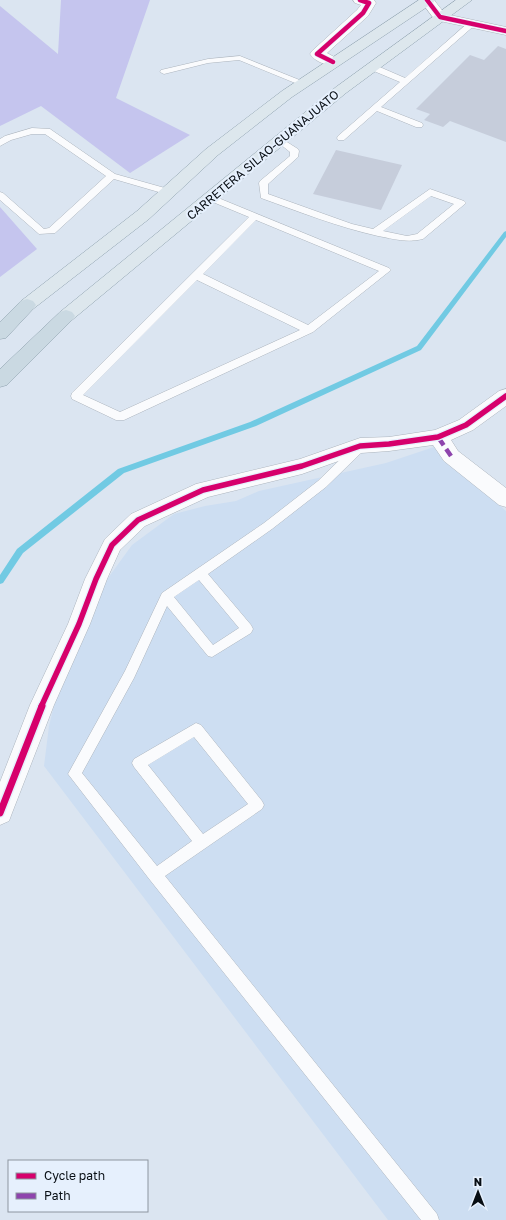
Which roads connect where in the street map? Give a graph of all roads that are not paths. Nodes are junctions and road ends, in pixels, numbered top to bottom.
1 (360, 0) edge
2 (428, 0) edge
3 (461, 3) edge
4 (477, 10) dead end
5 (440, 18) junction
6 (472, 24) junction
7 (506, 31) edge
8 (333, 62) junction
9 (372, 67) junction
10 (164, 72) dead end
11 (406, 82) junction
12 (303, 83) junction
13 (376, 108) junction
14 (419, 125) dead end
15 (341, 138) dead end
16 (279, 140) junction
17 (0, 143) edge
18 (112, 176) junction
19 (169, 192) junction
20 (0, 195) edge
21 (211, 198) junction
22 (255, 216) junction
23 (375, 232) junction
24 (196, 275) junction
25 (27, 305) joint
26 (66, 316) joint
27 (309, 330) junction
28 (0, 333) edge
29 (0, 380) edge
30 (506, 396) edge
31 (438, 437) junction
32 (360, 446) junction
33 (506, 500) edge
34 (200, 573) junction
35 (166, 596) junction
36 (0, 813) edge
37 (202, 843) junction
38 (155, 875) junction
39 (431, 1220) edge

1 - 8 street
2 - 3 street
2 - 5 street
2 - 8 main road, CARRETERA SILAO-GUANAJUATO
3 - 4 street
3 - 5 main road, CARRETERA SILAO-GUANAJUATO
5 - 6 street
5 - 9 main road, CARRETERA SILAO-GUANAJUATO
6 - 7 street
6 - 11 lane
8 - 12 main road, CARRETERA SILAO-GUANAJUATO
9 - 11 lane
9 - 16 main road, CARRETERA SILAO-GUANAJUATO
10 - 12 lane
11 - 13 lane
12 - 19 main road, CARRETERA SILAO-GUANAJUATO
13 - 14 lane
13 - 15 lane
16 - 21 main road, CARRETERA SILAO-GUANAJUATO
16 - 23 lane
17 - 18 lane
18 - 19 lane
18 - 20 lane
19 - 25 main road, CARRETERA SILAO-GUANAJUATO
21 - 22 lane
21 - 26 main road, CARRETERA SILAO-GUANAJUATO
22 - 24 lane
22 - 27 lane
23 - 23 lane
24 - 27 lane
24 - 27 lane
25 - 28 highway
26 - 29 highway
30 - 31 street
31 - 32 street
31 - 33 street
32 - 34 lane
32 - 36 street
34 - 35 lane
34 - 35 lane
35 - 38 lane
37 - 37 lane
37 - 38 lane
38 - 39 lane

